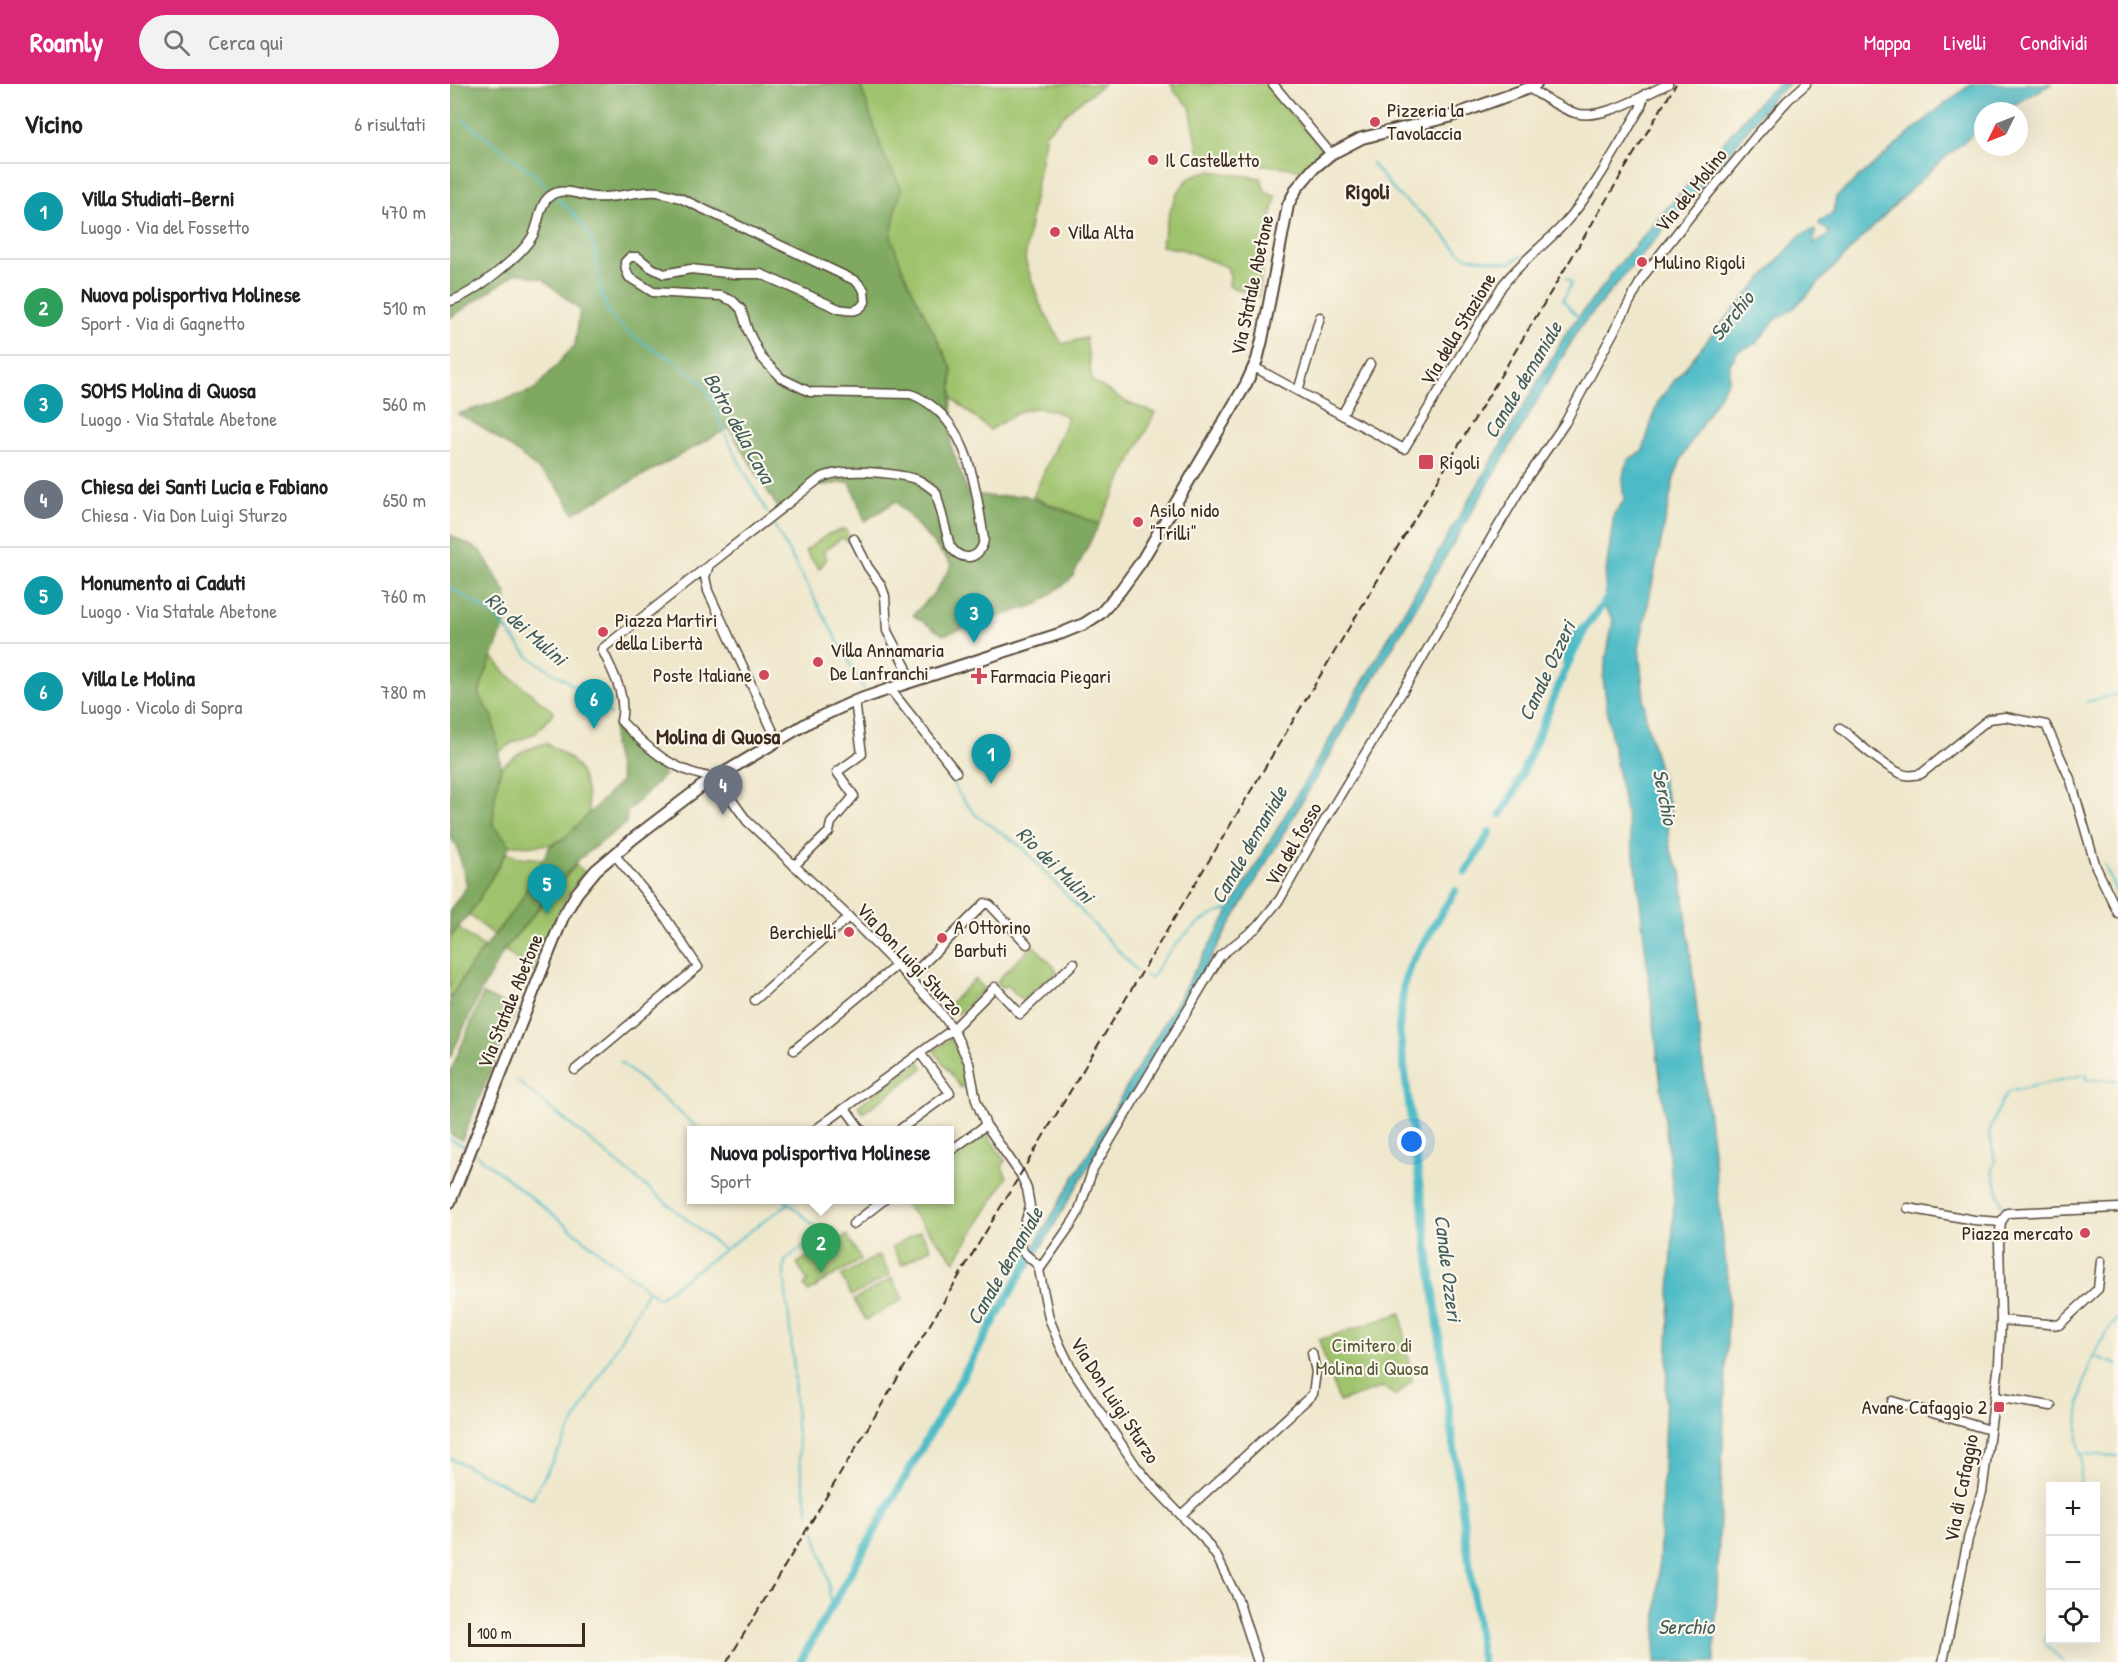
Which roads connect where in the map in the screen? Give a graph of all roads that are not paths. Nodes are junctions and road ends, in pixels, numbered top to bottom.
1 (1273, 84) edge
2 (1668, 84) edge
3 (1806, 84) edge
4 (1533, 86) edge
5 (1645, 94) junction
6 (1331, 154) junction
7 (450, 301) edge
8 (1320, 317) dead end
9 (1370, 364) dead end
10 (1254, 367) junction
11 (1298, 391) junction
12 (1342, 415) junction
13 (1565, 423) joint
14 (854, 539) dead end
15 (709, 566) junction
16 (896, 687) junction
17 (855, 701) junction
18 (1840, 728) dead end
19 (777, 740) junction
20 (956, 772) dead end
21 (716, 778) junction
22 (614, 854) junction
23 (794, 866) junction
24 (2118, 913) edge
25 (849, 917) junction
26 (1027, 944) dead end
27 (1074, 963) dead end
28 (897, 965) junction
29 (909, 978) junction
30 (755, 999) dead end
31 (953, 1029) junction
32 (794, 1050) dead end
33 (920, 1053) junction
34 (575, 1070) dead end
35 (845, 1108) junction
36 (986, 1125) junction
37 (822, 1126) edge
38 (858, 1126) edge
39 (906, 1126) edge
40 (954, 1148) edge
41 (450, 1202) edge
42 (879, 1204) edge
43 (1908, 1208) dead end
44 (2118, 1209) edge
45 (2001, 1222) junction
46 (853, 1224) dead end
47 (2101, 1260) dead end
48 (1038, 1266) junction
49 (2001, 1320) junction
50 (1312, 1353) dead end
51 (1995, 1397) junction
52 (1892, 1401) dead end
53 (2051, 1406) dead end
54 (1990, 1430) junction
55 (1181, 1515) junction
56 (1258, 1662) edge
57 (1943, 1662) edge

1 - 6 street
2 - 5 street
3 - 13 street, Via del Molino
4 - 5 street
4 - 6 main road, Via Statale Abetone
5 - 12 street, Via della Stazione
6 - 10 main road, Via Statale Abetone
7 - 15 street
8 - 11 street
9 - 12 street
10 - 11 street, Via della Stazione
10 - 16 main road, Via Statale Abetone
11 - 12 street, Via della Stazione
13 - 48 street, Via del fosso
14 - 16 street
15 - 19 street
15 - 21 street
16 - 17 main road, Via Statale Abetone
16 - 20 street
17 - 19 main road, Via Statale Abetone
17 - 23 street
18 - 24 street
19 - 21 main road, Via Statale Abetone
21 - 22 main road, Via Statale Abetone
21 - 23 street, Via Don Luigi Sturzo
22 - 34 street
22 - 41 main road, Via Statale Abetone
23 - 25 street, Via Don Luigi Sturzo
25 - 28 street, Via Don Luigi Sturzo
25 - 30 street
26 - 29 street
27 - 31 street
28 - 29 street, Via Don Luigi Sturzo
28 - 32 street
29 - 31 street, Via Don Luigi Sturzo
31 - 33 street
31 - 36 street, Via Don Luigi Sturzo
33 - 35 street
33 - 39 street
35 - 37 street
35 - 38 street
36 - 40 street
36 - 48 street, Via Don Luigi Sturzo
42 - 46 street
43 - 45 street
44 - 45 street
45 - 49 street, Via di Cafaggio
47 - 49 street
48 - 55 street, Via Don Luigi Sturzo
49 - 51 street, Via di Cafaggio
50 - 55 street
51 - 53 street
51 - 54 street, Via di Cafaggio
52 - 54 street
54 - 57 street, Via di Cafaggio
55 - 56 street, Via Don Luigi Sturzo

